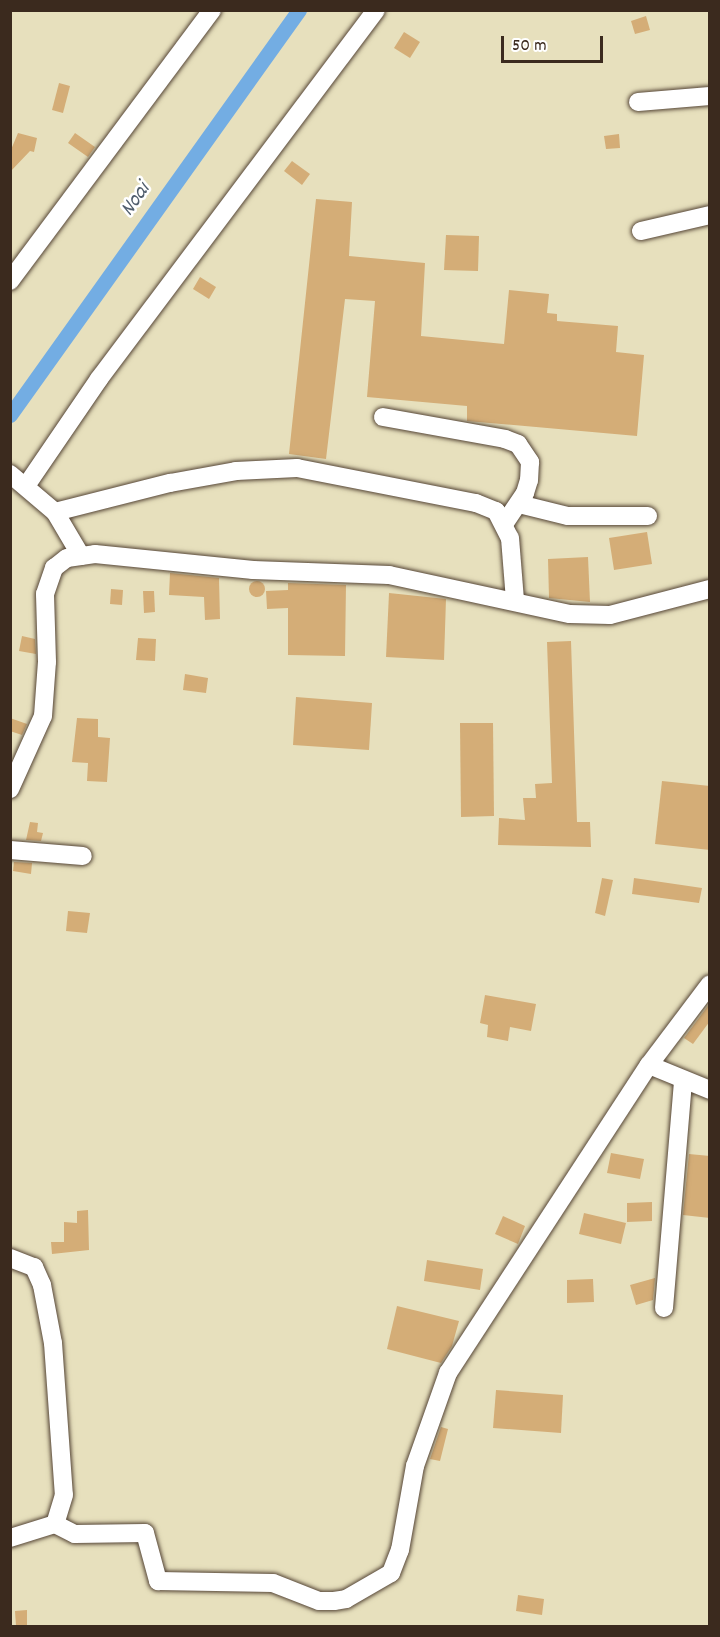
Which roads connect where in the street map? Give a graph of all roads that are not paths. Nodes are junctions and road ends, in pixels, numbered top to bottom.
1 (212, 10) edge
2 (376, 10) edge
3 (710, 96) edge
4 (638, 102) dead end
5 (710, 215) edge
6 (641, 231) dead end
7 (10, 281) edge
8 (383, 417) dead end
9 (10, 474) edge
10 (26, 486) junction
11 (519, 504) junction
12 (56, 513) junction
13 (648, 516) dead end
14 (505, 523) junction
15 (81, 556) junction
16 (710, 589) edge
17 (515, 600) junction
18 (10, 789) edge
19 (10, 850) edge
20 (84, 856) dead end
21 (710, 984) edge
22 (649, 1065) junction
23 (683, 1080) junction
24 (710, 1090) edge
25 (10, 1258) edge
26 (664, 1308) dead end
27 (55, 1524) junction
28 (10, 1538) edge

1 - 7 street
2 - 10 street
3 - 4 street
5 - 6 street
8 - 11 street
9 - 10 street
10 - 12 street
11 - 13 street
11 - 14 street
12 - 14 street
12 - 15 street
14 - 17 street
15 - 17 street
15 - 18 street
16 - 17 street
19 - 20 street
21 - 22 street
22 - 23 street
22 - 27 street
23 - 24 street
23 - 26 street
25 - 27 street
27 - 28 street

